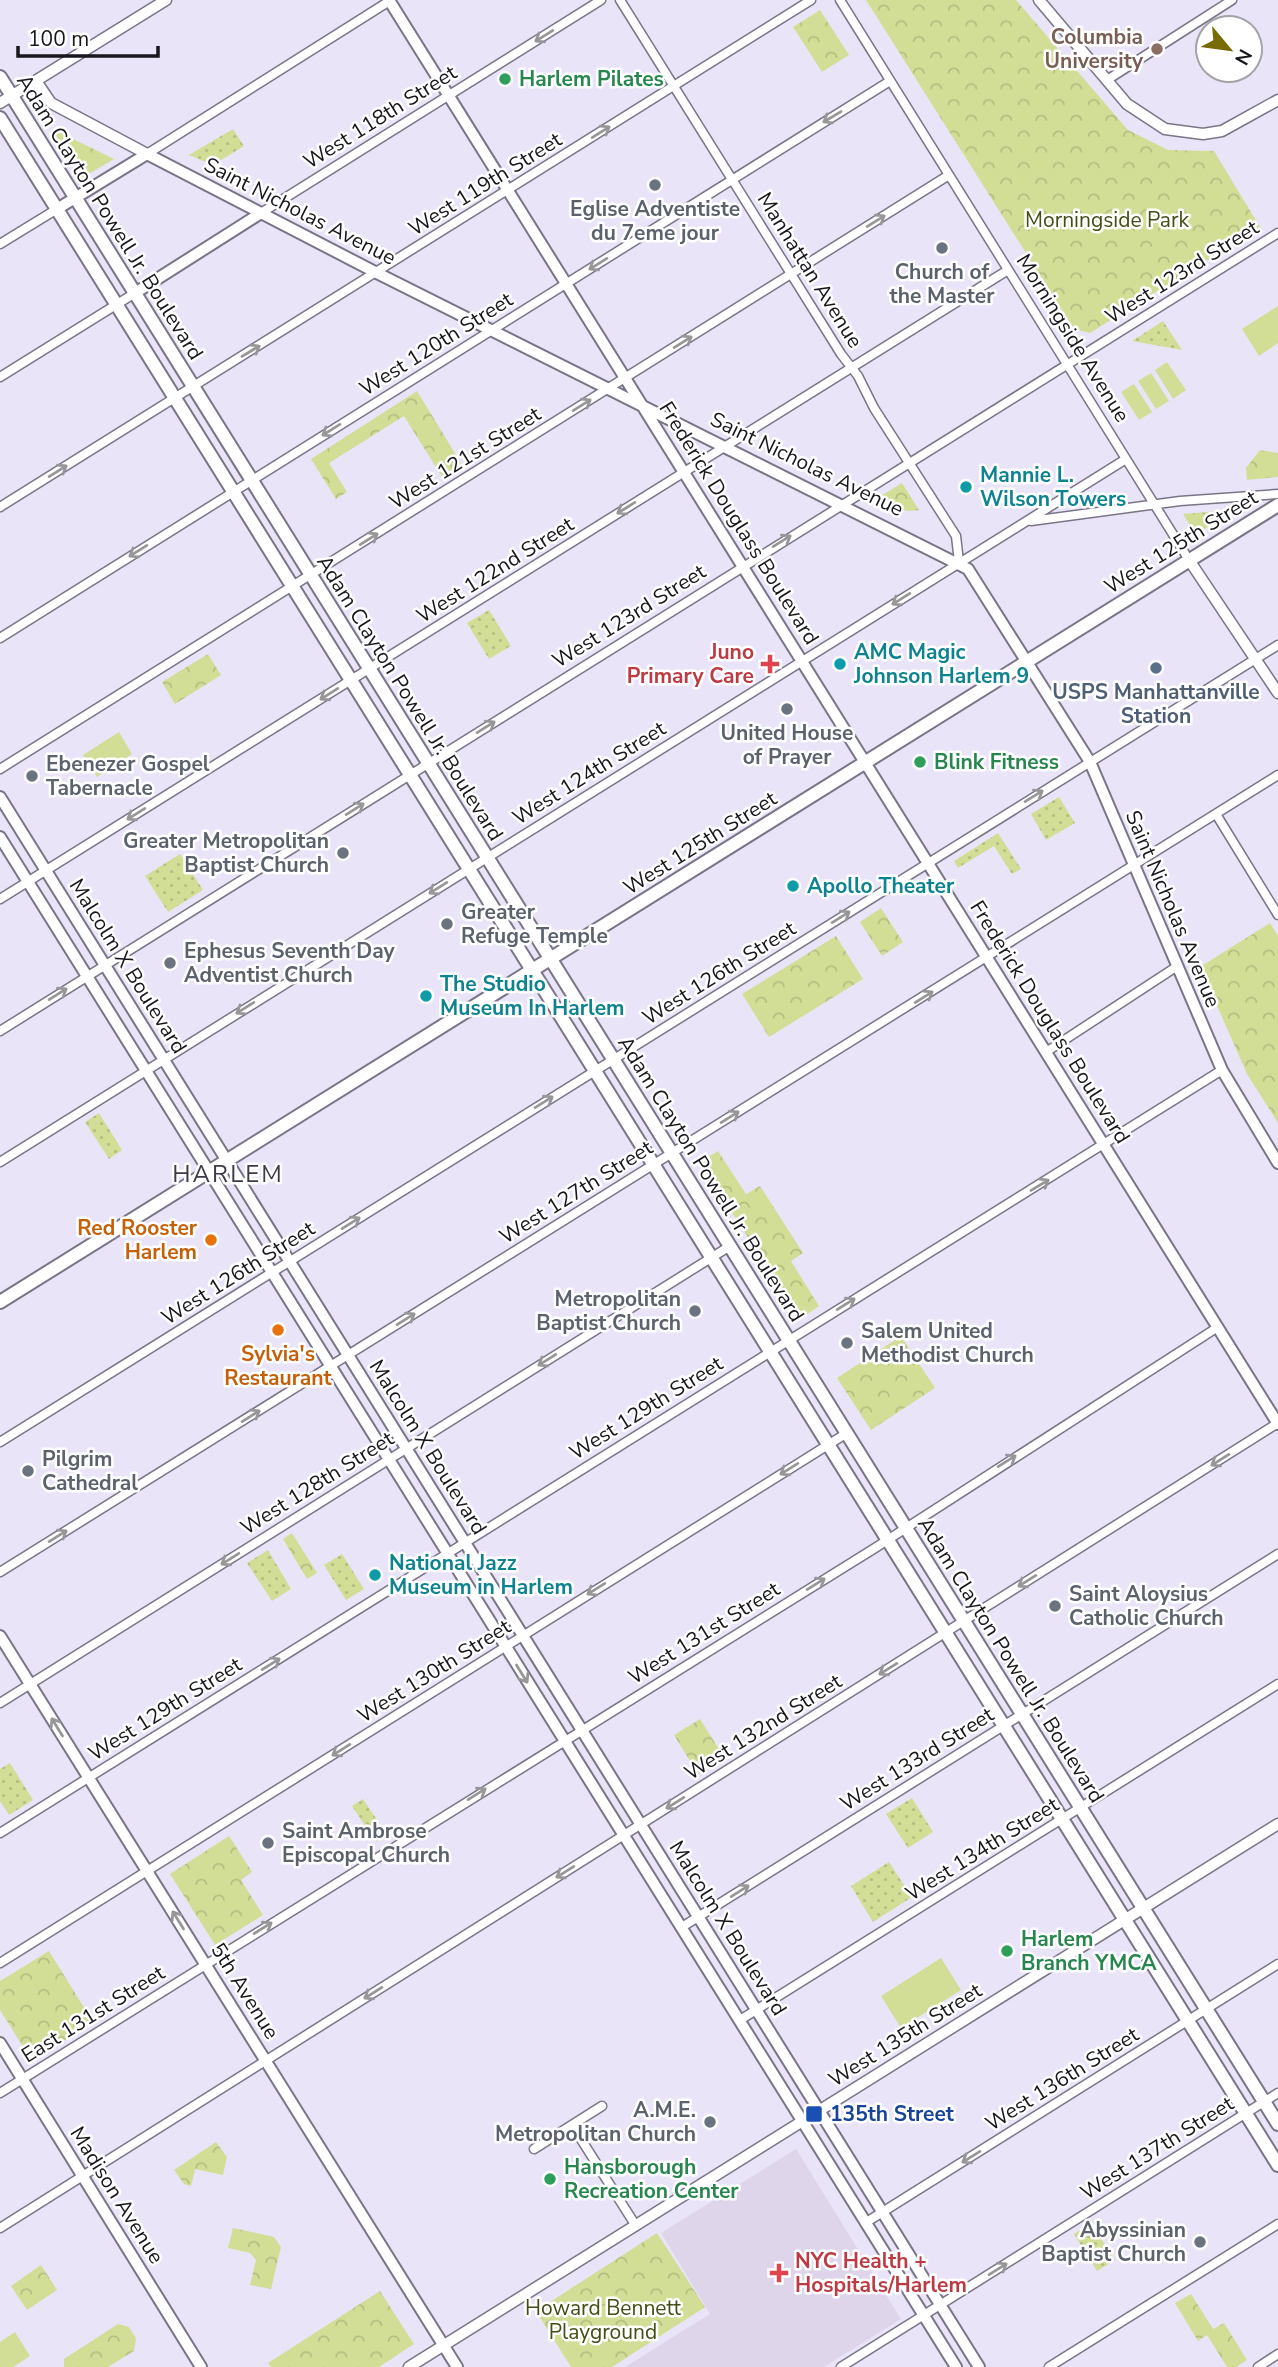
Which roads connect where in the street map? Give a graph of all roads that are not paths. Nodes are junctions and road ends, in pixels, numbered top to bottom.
1 (166, 0) edge
2 (390, 0) edge
3 (601, 0) edge
4 (620, 0) edge
5 (811, 0) edge
6 (839, 0) edge
7 (1039, 0) edge
8 (1232, 0) edge
9 (0, 77) edge
10 (1107, 80) junction
11 (36, 81) junction
12 (890, 81) junction
13 (673, 86) junction
14 (12, 96) junction
15 (449, 96) junction
16 (1278, 100) edge
17 (0, 103) edge
18 (0, 118) edge
19 (147, 154) junction
20 (949, 175) junction
21 (733, 181) junction
22 (508, 190) junction
23 (76, 198) junction
24 (57, 209) junction
25 (261, 213) junction
26 (1278, 233) edge
27 (0, 244) edge
28 (1008, 270) junction
29 (377, 273) junction
30 (791, 274) junction
31 (567, 284) junction
32 (135, 293) junction
33 (116, 304) junction
34 (493, 329) junction
35 (1067, 363) junction
36 (851, 368) junction
37 (0, 377) edge
38 (625, 378) junction
39 (193, 386) junction
40 (610, 387) junction
41 (174, 398) junction
42 (641, 403) junction
43 (727, 446) junction
44 (1126, 459) junction
45 (909, 463) junction
46 (684, 472) junction
47 (251, 480) junction
48 (233, 491) junction
49 (1278, 494) edge
50 (844, 504) junction
51 (1278, 505) edge
52 (1155, 506) junction
53 (0, 507) edge
54 (1026, 522) junction
55 (1189, 560) junction
56 (959, 562) junction
57 (743, 566) junction
58 (311, 575) junction
59 (293, 586) junction
60 (0, 638) edge
61 (1278, 645) edge
62 (1255, 659) junction
63 (803, 660) junction
64 (1027, 661) junction
65 (369, 669) junction
66 (352, 681) junction
67 (1278, 693) edge
68 (866, 762) junction
69 (1090, 762) junction
70 (428, 763) junction
71 (0, 769) edge
72 (410, 775) junction
73 (1278, 775) edge
74 (0, 797) edge
75 (1216, 814) junction
76 (0, 837) edge
77 (487, 857) junction
78 (928, 863) junction
79 (1133, 866) junction
80 (469, 869) junction
81 (46, 870) junction
82 (28, 882) junction
83 (0, 900) edge
84 (1277, 909) edge
85 (988, 958) junction
86 (550, 959) junction
87 (106, 964) junction
88 (1176, 967) junction
89 (532, 970) junction
90 (87, 976) junction
91 (0, 1031) edge
92 (1046, 1052) junction
93 (163, 1059) junction
94 (615, 1059) junction
95 (146, 1070) junction
96 (596, 1070) junction
97 (1222, 1070) junction
98 (1104, 1146) junction
99 (672, 1153) junction
100 (227, 1160) junction
101 (0, 1162) edge
102 (1278, 1163) edge
103 (653, 1164) junction
104 (210, 1172) junction
105 (730, 1246) junction
106 (712, 1257) junction
107 (290, 1261) junction
108 (273, 1272) junction
109 (0, 1302) edge
110 (1218, 1327) junction
111 (788, 1340) junction
112 (770, 1351) junction
113 (348, 1355) junction
114 (331, 1366) junction
115 (1278, 1424) edge
116 (847, 1433) junction
117 (0, 1442) edge
118 (828, 1444) junction
119 (406, 1448) junction
120 (388, 1460) junction
121 (905, 1526) junction
122 (887, 1539) junction
123 (466, 1542) junction
124 (446, 1554) junction
125 (1278, 1554) edge
126 (0, 1572) edge
127 (964, 1621) junction
128 (946, 1633) junction
129 (523, 1635) junction
130 (0, 1636) edge
131 (505, 1647) junction
132 (30, 1684) junction
133 (1278, 1684) edge
134 (0, 1703) edge
135 (1022, 1714) junction
136 (1004, 1725) junction
137 (582, 1729) junction
138 (564, 1741) junction
139 (89, 1778) junction
140 (1080, 1808) junction
141 (1062, 1819) junction
142 (1278, 1824) edge
143 (641, 1825) junction
144 (0, 1833) edge
145 (623, 1836) junction
146 (147, 1871) junction
147 (1143, 1908) junction
148 (699, 1917) junction
149 (1125, 1920) junction
150 (682, 1927) junction
151 (0, 1963) edge
152 (205, 1964) junction
153 (1278, 1964) edge
154 (1206, 2009) junction
155 (757, 2010) junction
156 (740, 2021) junction
157 (1188, 2021) junction
158 (0, 2043) edge
159 (266, 2060) junction
160 (22, 2079) junction
161 (0, 2093) edge
162 (1278, 2093) edge
163 (1264, 2102) junction
164 (602, 2106) dead end
165 (820, 2111) junction
166 (1245, 2113) junction
167 (802, 2122) junction
168 (1278, 2124) edge
169 (572, 2125) junction
170 (534, 2149) dead end
171 (1278, 2165) edge
172 (83, 2176) junction
173 (883, 2212) junction
174 (865, 2223) junction
175 (1278, 2224) edge
176 (636, 2226) junction
177 (0, 2228) edge
178 (940, 2305) junction
179 (923, 2316) junction
180 (444, 2345) junction
181 (1278, 2354) edge
182 (201, 2367) edge
183 (409, 2367) edge
184 (457, 2367) edge
185 (841, 2367) edge
186 (956, 2367) edge
187 (979, 2367) edge
188 (1049, 2367) edge
189 (1258, 2367) edge

1 - 11 street
2 - 15 main road, Frederick Douglass Boulevard
2 - 19 street
3 -> 15 street, West 118th Street
4 - 13 street, Manhattan Avenue
5 - 13 street, West 119th Street
6 - 12 street, Morningside Avenue
7 - 10 street
8 - 10 street
9 - 14 main road, Adam Clayton Powell Jr. Boulevard
10 - 16 street
11 - 14 street
11 - 19 street, Saint Nicholas Avenue
12 - 20 street, Morningside Avenue
12 -> 21 street, West 120th Street
13 - 21 street, Manhattan Avenue
22 -> 13 street, West 119th Street
14 - 17 street
14 - 23 main road, Adam Clayton Powell Jr. Boulevard
15 - 22 main road, Frederick Douglass Boulevard
15 - 25 street, West 118th Street
18 - 24 main road, Adam Clayton Powell Jr. Boulevard
19 - 23 main road
19 - 25 main road, Saint Nicholas Avenue
20 - 28 street, Morningside Avenue
30 -> 20 street, West 121st Street
21 - 30 street, Manhattan Avenue
21 -> 31 street, West 120th Street
22 - 29 street, West 119th Street
22 - 31 main road, Frederick Douglass Boulevard
23 - 24 main road
23 - 32 main road, Adam Clayton Powell Jr. Boulevard
24 - 27 street
24 - 33 main road, Adam Clayton Powell Jr. Boulevard
25 - 29 main road, Saint Nicholas Avenue
25 - 32 main road, West 118th Street
26 - 35 street, West 123rd Street
28 - 35 street, Morningside Avenue
28 - 36 street, West 122nd Street
29 - 34 main road, Saint Nicholas Avenue
39 -> 29 street, West 119th Street
30 - 36 street, Manhattan Avenue
38 -> 30 street, West 121st Street
31 - 34 street, West 120th Street
31 - 38 main road, Frederick Douglass Boulevard
32 - 33 street, West 118th Street
32 - 39 main road, Adam Clayton Powell Jr. Boulevard
33 - 37 street, West 118th Street
33 - 41 main road, Adam Clayton Powell Jr. Boulevard
34 - 40 main road, Saint Nicholas Avenue
34 -> 47 street, West 120th Street
35 - 44 street, Morningside Avenue
35 - 45 street, West 123rd Street
36 - 43 street, West 122nd Street
36 - 45 street, Manhattan Avenue
38 - 40 street, West 121st Street
38 - 42 main road, Frederick Douglass Boulevard
39 - 41 street, West 119th Street
39 - 47 main road, Adam Clayton Powell Jr. Boulevard
40 - 42 main road, Saint Nicholas Avenue
58 -> 40 street, West 121st Street
41 - 48 main road, Adam Clayton Powell Jr. Boulevard
53 -> 41 street, West 119th Street
42 - 43 main road, Saint Nicholas Avenue
42 - 46 main road, Frederick Douglass Boulevard
43 - 46 street, West 122nd Street
43 - 50 main road, Saint Nicholas Avenue
44 - 52 street, Morningside Avenue
44 - 54 street, West 124th Street
45 - 50 street, West 123rd Street
45 - 56 street, Manhattan Avenue
46 - 57 main road, Frederick Douglass Boulevard
46 -> 65 street, West 122nd Street
47 - 48 street, West 120th Street
47 - 58 main road, Adam Clayton Powell Jr. Boulevard
48 - 59 main road, Adam Clayton Powell Jr. Boulevard
48 -> 60 street, West 120th Street
49 - 52 street, West 125th Street
50 - 56 main road, Saint Nicholas Avenue
57 -> 50 street, West 123rd Street
51 - 55 main road, West 125th Street
52 - 54 street, West 125th Street
52 - 55 street, Morningside Avenue
54 - 56 street, West 124th Street
55 - 62 street, Morningside Avenue
55 - 64 main road, West 125th Street
56 -> 63 street, West 124th Street
56 - 64 main road, Saint Nicholas Avenue
57 - 63 main road, Frederick Douglass Boulevard
70 -> 57 street, West 123rd Street
58 - 59 street, West 121st Street
58 - 65 main road, Adam Clayton Powell Jr. Boulevard
59 - 66 main road, Adam Clayton Powell Jr. Boulevard
59 - 71 street, West 121st Street
61 - 62 street, West 126th Street
62 - 67 street, Morningside Avenue
62 - 69 street, West 126th Street
63 - 68 main road, Frederick Douglass Boulevard
63 - 77 street, West 124th Street
64 - 68 main road, West 125th Street
64 - 69 main road, Saint Nicholas Avenue
65 - 66 street, West 122nd Street
65 - 70 main road, Adam Clayton Powell Jr. Boulevard
66 - 72 main road, Adam Clayton Powell Jr. Boulevard
66 -> 81 street, West 122nd Street
68 - 78 main road, Frederick Douglass Boulevard
68 - 86 main road, West 125th Street
78 -> 69 street, West 126th Street
69 - 79 main road, Saint Nicholas Avenue
70 - 72 street, West 123rd Street
70 - 77 main road, Adam Clayton Powell Jr. Boulevard
72 - 80 main road, Adam Clayton Powell Jr. Boulevard
87 -> 72 street, West 123rd Street
73 - 75 street, West 127th Street
74 - 81 main road, Malcolm X Boulevard
75 - 79 street, West 127th Street
75 - 84 street
76 - 82 main road, Malcolm X Boulevard
77 - 80 street, West 124th Street
77 - 86 main road, Adam Clayton Powell Jr. Boulevard
78 - 85 main road, Frederick Douglass Boulevard
94 -> 78 street, West 126th Street
79 - 85 street, West 127th Street
79 - 88 main road, Saint Nicholas Avenue
80 - 89 main road, Adam Clayton Powell Jr. Boulevard
80 -> 93 street, West 124th Street
81 - 82 street, West 122nd Street
81 - 87 main road, Malcolm X Boulevard
82 - 83 street, West 122nd Street
82 - 90 main road, Malcolm X Boulevard
85 - 92 main road, Frederick Douglass Boulevard
99 -> 85 street, West 127th Street
86 - 89 main road, West 125th Street
86 - 94 main road, Adam Clayton Powell Jr. Boulevard
87 - 90 street, West 123rd Street
87 - 93 main road, Malcolm X Boulevard
88 - 92 street
88 - 97 main road, Saint Nicholas Avenue
89 - 96 main road, Adam Clayton Powell Jr. Boulevard
89 - 100 main road, West 125th Street
91 -> 90 street, West 123rd Street
90 - 95 main road, Malcolm X Boulevard
92 - 98 main road, Frederick Douglass Boulevard
93 - 95 street, West 124th Street
93 - 100 main road, Malcolm X Boulevard
94 - 96 street, West 126th Street
94 - 99 main road, Adam Clayton Powell Jr. Boulevard
95 - 101 street, West 124th Street
95 - 104 main road, Malcolm X Boulevard
96 - 103 main road, Adam Clayton Powell Jr. Boulevard
107 -> 96 street, West 126th Street
97 - 98 street, West 129th Street
97 - 102 main road, Saint Nicholas Avenue
98 - 110 main road, Frederick Douglass Boulevard
111 -> 98 street, West 129th Street
99 - 103 street, West 127th Street
99 - 105 main road, Adam Clayton Powell Jr. Boulevard
100 - 104 main road, West 125th Street
100 - 107 main road, Malcolm X Boulevard
103 - 106 main road, Adam Clayton Powell Jr. Boulevard
113 -> 103 street, West 127th Street
104 - 108 main road, Malcolm X Boulevard
104 - 109 main road, West 125th Street
105 - 106 street, West 128th Street
105 - 111 main road, Adam Clayton Powell Jr. Boulevard
106 - 112 main road, Adam Clayton Powell Jr. Boulevard
106 -> 119 street, West 128th Street
107 - 108 street, West 126th Street
107 - 113 main road, Malcolm X Boulevard
108 - 114 main road, Malcolm X Boulevard
108 - 117 street, West 126th Street
110 - 115 main road, Frederick Douglass Boulevard
121 -> 110 street, West 131st Street
111 - 112 street, West 129th Street
111 - 116 main road, Adam Clayton Powell Jr. Boulevard
112 - 118 main road, Adam Clayton Powell Jr. Boulevard
112 - 123 street, West 129th Street
113 - 114 street, West 127th Street
113 - 119 main road, Malcolm X Boulevard
114 - 120 main road, Malcolm X Boulevard
126 -> 114 street, West 127th Street
115 -> 127 street, West 132nd Street
116 - 118 street, West 130th Street
116 - 121 main road, Adam Clayton Powell Jr. Boulevard
118 - 122 main road, Adam Clayton Powell Jr. Boulevard
118 -> 129 street, West 130th Street
119 - 120 street, West 128th Street
119 - 123 main road, Malcolm X Boulevard
120 - 124 main road, Malcolm X Boulevard
120 -> 132 street, West 128th Street
121 - 122 street, West 131st Street
121 - 127 main road, Adam Clayton Powell Jr. Boulevard
122 - 128 main road, Adam Clayton Powell Jr. Boulevard
137 -> 122 street, West 131st Street
123 - 124 street, West 129th Street
123 - 129 main road, Malcolm X Boulevard
124 - 131 main road, Malcolm X Boulevard
139 -> 124 street, West 129th Street
125 - 135 street, West 133rd Street
127 - 128 street, West 132nd Street
127 - 135 main road, Adam Clayton Powell Jr. Boulevard
128 - 136 main road, Adam Clayton Powell Jr. Boulevard
128 -> 143 street, West 132nd Street
129 - 131 street, West 130th Street
129 - 137 main road, Malcolm X Boulevard
130 - 132 main road, 5th Avenue
131 -> 138 main road, Malcolm X Boulevard
131 -> 146 street, West 130th Street
132 - 134 street, West 128th Street
139 -> 132 main road, 5th Avenue
133 - 140 street, West 134th Street
135 - 136 street, West 133rd Street
135 - 140 main road, Adam Clayton Powell Jr. Boulevard
136 - 141 main road, Adam Clayton Powell Jr. Boulevard
148 -> 136 street, West 133rd Street
137 - 138 street, West 131st Street
137 - 143 main road, Malcolm X Boulevard
138 - 145 main road, Malcolm X Boulevard
152 -> 138 street, West 131st Street
139 - 144 street, West 129th Street
139 - 146 main road, 5th Avenue
140 - 141 street, West 134th Street
140 - 147 main road, Adam Clayton Powell Jr. Boulevard
141 - 149 main road, Adam Clayton Powell Jr. Boulevard
141 - 155 street, West 134th Street
142 - 147 street, West 135th Street
143 - 145 street, West 132nd Street
143 - 148 main road, Malcolm X Boulevard
145 - 150 main road, Malcolm X Boulevard
145 -> 159 street, West 132nd Street
146 - 151 street, West 130th Street
152 -> 146 main road, 5th Avenue
147 - 149 street, West 135th Street
147 - 154 main road, Adam Clayton Powell Jr. Boulevard
148 - 150 street, West 133rd Street
148 - 155 main road, Malcolm X Boulevard
149 - 157 main road, Adam Clayton Powell Jr. Boulevard
149 - 165 street, West 135th Street
150 - 156 main road, Malcolm X Boulevard
152 - 159 main road, 5th Avenue
152 - 160 street, East 131st Street
153 - 154 street, West 136th Street
154 - 157 street, West 136th Street
154 - 163 main road, Adam Clayton Powell Jr. Boulevard
155 - 156 street, West 134th Street
155 - 165 main road, Malcolm X Boulevard
156 - 167 main road, Malcolm X Boulevard
157 - 166 main road, Adam Clayton Powell Jr. Boulevard
157 -> 173 street, West 136th Street
158 - 160 main road, Madison Avenue
159 - 172 street, West 132nd Street
159 - 180 main road, 5th Avenue
160 - 161 street, East 131st Street
160 - 172 main road, Madison Avenue
162 - 163 street, West 137th Street
163 - 166 street, West 137th Street
163 - 168 main road, Adam Clayton Powell Jr. Boulevard
164 - 169 street
165 - 167 street, West 135th Street
165 - 173 main road, Malcolm X Boulevard
166 - 171 main road, Adam Clayton Powell Jr. Boulevard
178 -> 166 street, West 137th Street
167 - 174 main road, Malcolm X Boulevard
167 - 176 street, West 135th Street
169 - 170 street
169 - 176 street
172 - 177 street, West 132nd Street
172 - 182 main road, Madison Avenue
173 - 174 street, West 136th Street
173 - 178 main road, Malcolm X Boulevard
174 - 179 main road, Malcolm X Boulevard
175 - 188 street
176 - 180 street, West 135th Street
178 - 179 street, West 137th Street
178 - 187 main road, Malcolm X Boulevard
179 - 185 street, West 137th Street
179 - 186 main road, Malcolm X Boulevard
180 - 183 street, West 135th Street
180 - 184 main road, 5th Avenue
181 - 189 street

